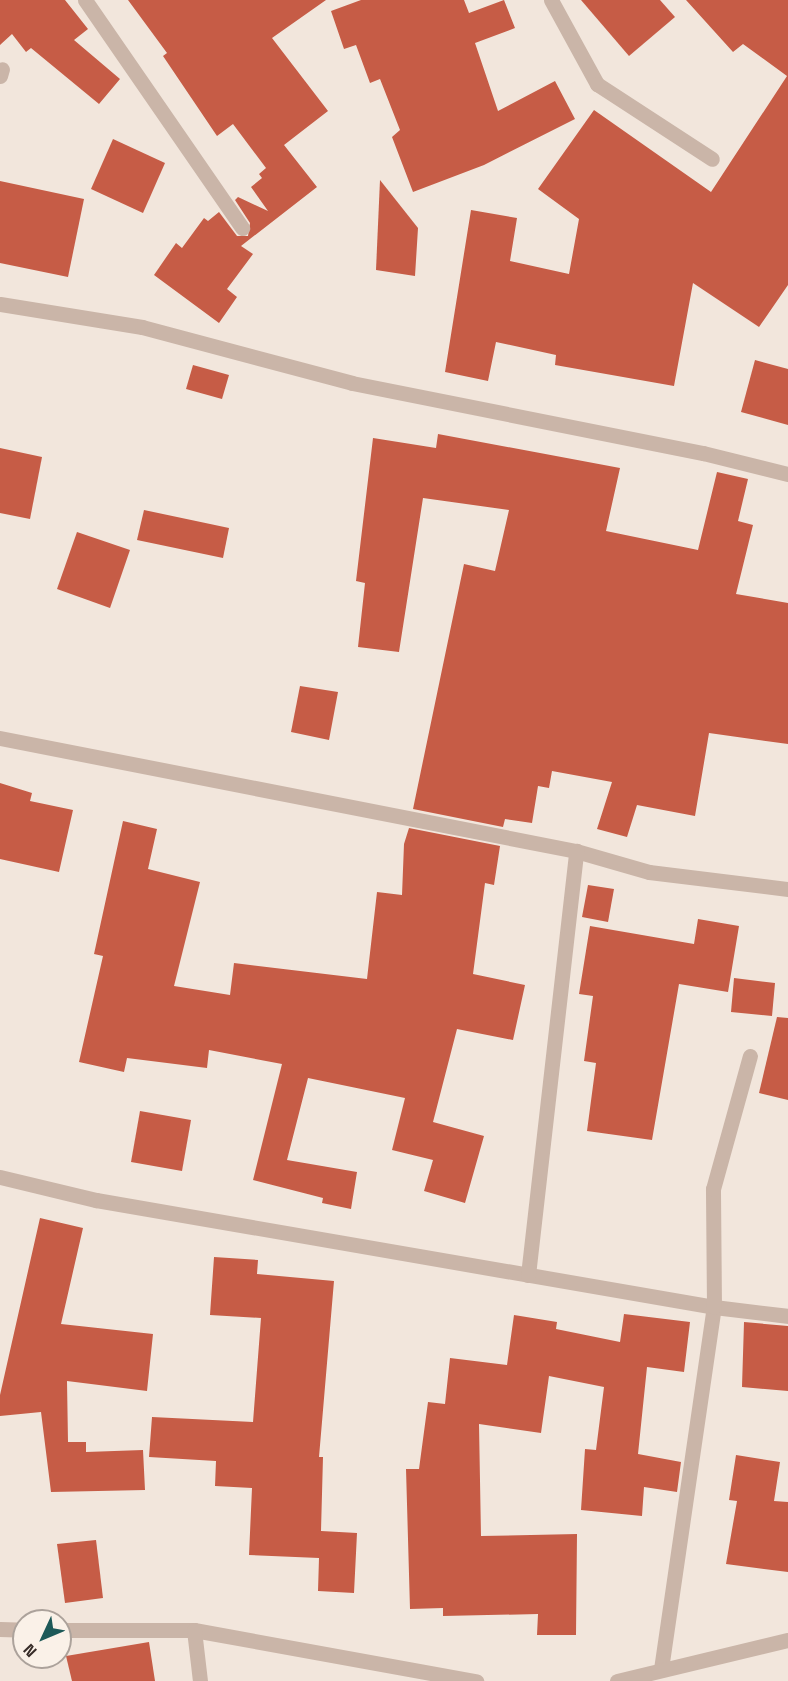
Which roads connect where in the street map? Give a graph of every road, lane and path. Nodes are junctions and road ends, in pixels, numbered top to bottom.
1 (85, 0) edge
2 (551, 0) edge
3 (712, 159) dead end
4 (242, 228) dead end
5 (0, 304) edge
6 (788, 474) edge
7 (0, 738) edge
8 (576, 851) junction
9 (788, 889) edge
10 (750, 1056) dead end
11 (0, 1177) edge
12 (528, 1275) junction
13 (714, 1307) junction
14 (788, 1316) edge
15 (72, 1630) edge
16 (194, 1630) junction
17 (788, 1640) edge
18 (662, 1669) junction
19 (200, 1681) edge
20 (476, 1681) edge
21 (617, 1681) edge

1 - 4 street
2 - 3 street
5 - 6 street
7 - 8 street
8 - 9 street
8 - 12 street
10 - 13 street
11 - 12 street
12 - 13 street
13 - 14 street
13 - 18 street
15 - 16 street
16 - 19 street
16 - 20 street
17 - 18 street
18 - 21 street

